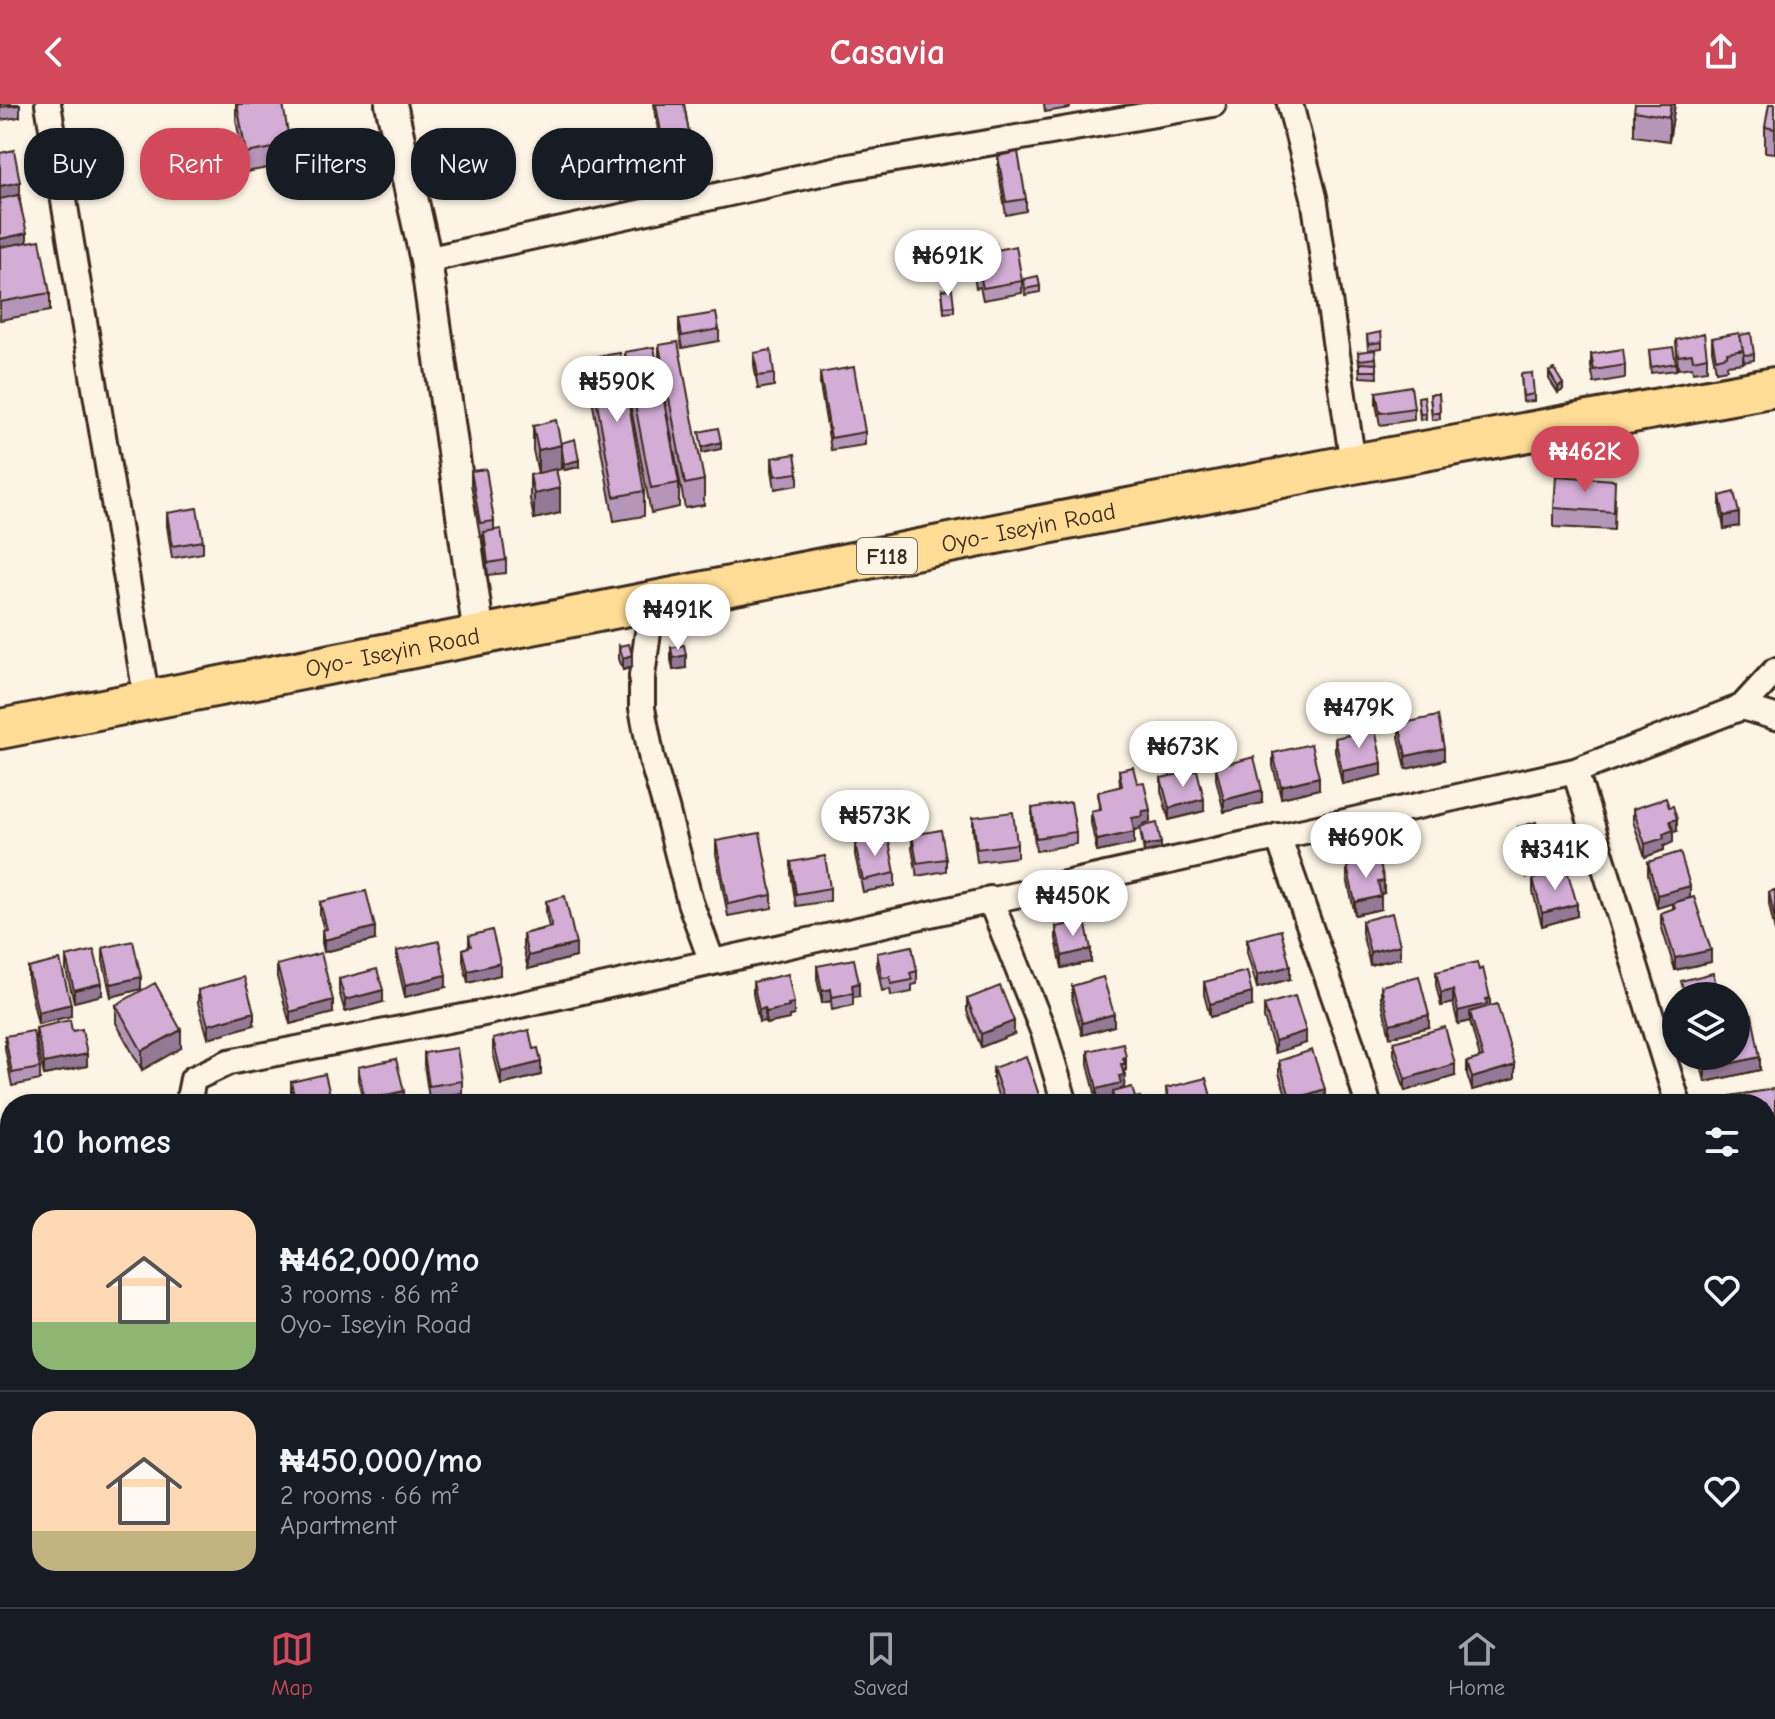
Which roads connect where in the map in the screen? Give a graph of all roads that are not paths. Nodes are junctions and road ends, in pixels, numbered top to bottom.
1 (48, 104) edge
2 (391, 104) edge
3 (1213, 104) edge
4 (1290, 104) edge
5 (426, 260) junction
6 (1775, 387) edge
7 (1353, 464) junction
8 (652, 603) junction
9 (479, 635) junction
10 (1775, 671) edge
11 (147, 701) junction
12 (1742, 707) junction
13 (1775, 717) edge
14 (0, 729) edge
15 (1575, 771) junction
16 (1278, 836) junction
17 (990, 899) junction
18 (712, 962) junction
19 (190, 1094) edge
20 (1062, 1094) edge
21 (1365, 1094) edge
22 (1675, 1094) edge

1 - 11 street
2 - 5 street
3 - 5 street
4 - 7 street
5 - 9 street
6 - 7 main road, Oyo- Iseyin Road / F118
7 - 8 main road, Oyo- Iseyin Road / F118
8 - 9 main road, Oyo- Iseyin Road / F118
8 - 18 street
9 - 11 main road, Oyo- Iseyin Road / F118
10 - 12 street
11 - 14 main road, Oyo- Iseyin Road / F118
12 - 13 street
12 - 15 street
15 - 16 street
15 - 22 street
16 - 17 street
16 - 21 street
17 - 18 street
17 - 20 street
18 - 19 street

